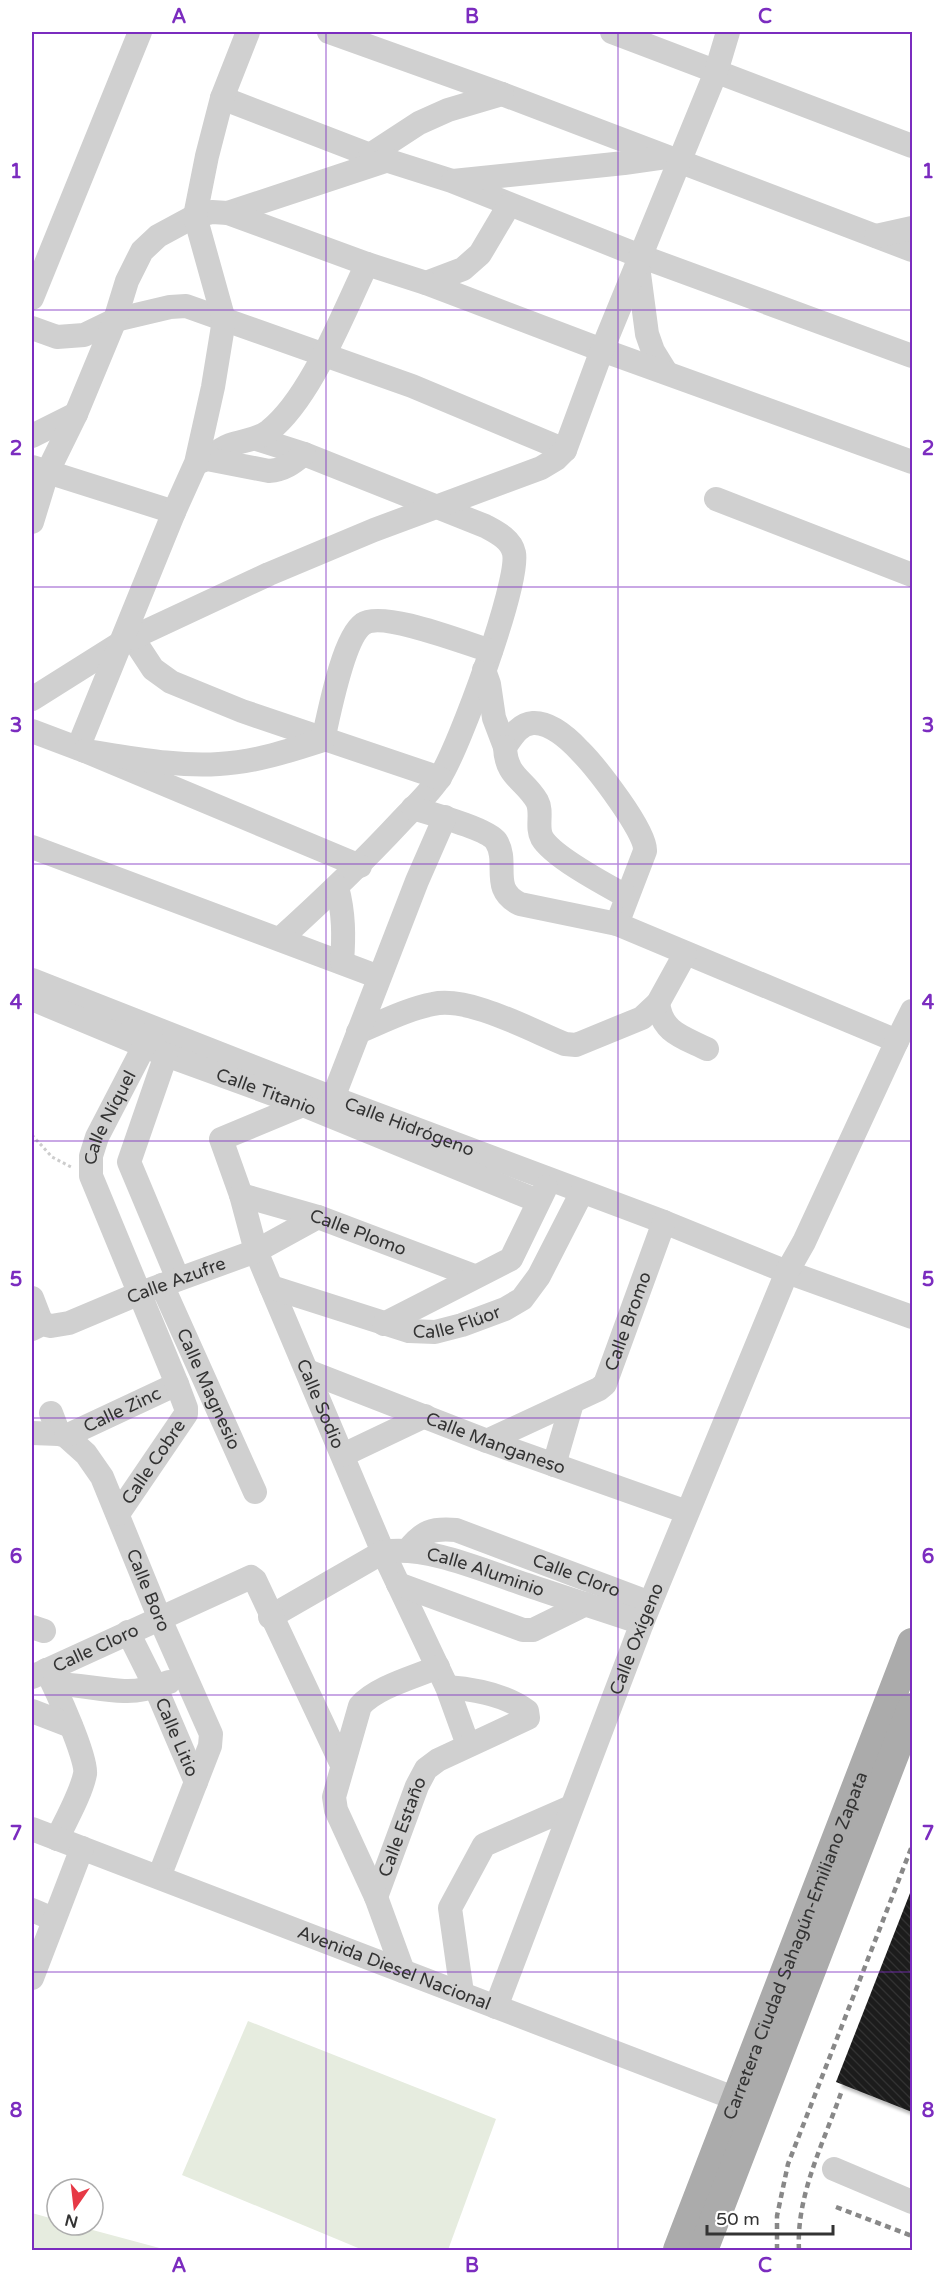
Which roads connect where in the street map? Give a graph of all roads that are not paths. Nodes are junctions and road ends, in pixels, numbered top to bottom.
1 (140, 32) edge
2 (248, 32) edge
3 (329, 32) edge
4 (612, 32) edge
5 (728, 32) edge
6 (716, 72) junction
7 (502, 94) junction
8 (222, 98) junction
9 (912, 146) edge
10 (379, 158) junction
11 (674, 159) junction
12 (452, 181) junction
13 (509, 205) junction
14 (228, 213) junction
15 (195, 216) junction
16 (912, 228) edge
17 (876, 236) junction
18 (912, 250) edge
19 (639, 260) junction
20 (367, 264) junction
21 (426, 283) junction
22 (32, 298) edge
23 (115, 320) junction
24 (224, 320) junction
25 (32, 328) edge
26 (602, 350) junction
27 (323, 355) junction
28 (912, 356) edge
29 (666, 372) junction
30 (76, 414) junction
31 (32, 436) edge
32 (257, 439) junction
33 (566, 450) junction
34 (304, 454) junction
35 (201, 461) junction
36 (912, 462) edge
37 (39, 470) edge
38 (716, 499) dead end
39 (438, 507) junction
40 (174, 512) junction
41 (32, 522) edge
42 (912, 575) edge
43 (126, 640) junction
44 (488, 660) junction
45 (32, 699) edge
46 (32, 731) edge
47 (323, 740) junction
48 (506, 747) junction
49 (81, 749) junction
50 (440, 778) junction
51 (413, 808) junction
52 (445, 817) junction
53 (32, 847) edge
54 (360, 866) junction
55 (337, 887) junction
56 (626, 897) junction
57 (617, 924) junction
58 (280, 939) junction
59 (685, 954) junction
60 (342, 962) junction
61 (379, 977) junction
62 (32, 980) edge
63 (32, 999) edge
64 (658, 1003) junction
65 (912, 1011) edge
66 (358, 1032) junction
67 (141, 1038) junction
68 (897, 1041) junction
69 (707, 1049) dead end
70 (166, 1055) junction
71 (333, 1098) junction
72 (303, 1105) junction
73 (550, 1179) junction
74 (582, 1192) junction
75 (241, 1195) junction
76 (538, 1201) junction
77 (318, 1217) junction
78 (664, 1222) junction
79 (256, 1251) junction
80 (787, 1272) junction
81 (474, 1276) junction
82 (170, 1282) junction
83 (271, 1287) junction
84 (138, 1293) junction
85 (32, 1298) edge
86 (912, 1317) edge
87 (384, 1324) junction
88 (37, 1326) edge
89 (307, 1371) junction
90 (177, 1384) junction
91 (572, 1403) junction
92 (186, 1408) joint
93 (425, 1416) junction
94 (59, 1428) junction
95 (32, 1432) edge
96 (488, 1441) junction
97 (343, 1455) junction
98 (554, 1465) junction
99 (255, 1492) dead end
100 (687, 1512) junction
101 (118, 1514) junction
102 (408, 1550) junction
103 (383, 1552) junction
104 (398, 1584) junction
105 (586, 1604) junction
106 (646, 1613) junction
107 (270, 1617) junction
108 (160, 1618) junction
109 (128, 1632) junction
110 (912, 1643) edge
111 (44, 1677) edge
112 (186, 1677) junction
113 (442, 1677) junction
114 (155, 1686) junction
115 (912, 1708) edge
116 (32, 1711) edge
117 (71, 1726) junction
118 (468, 1745) junction
119 (342, 1765) junction
120 (196, 1782) junction
121 (571, 1807) junction
122 (32, 1829) edge
123 (57, 1839) junction
124 (82, 1848) junction
125 (159, 1878) junction
126 (376, 1897) junction
127 (42, 1914) edge
128 (403, 1971) junction
129 (32, 1978) edge
130 (462, 1993) junction
131 (496, 2007) junction
132 (747, 2103) junction
133 (834, 2169) dead end
134 (912, 2202) edge
135 (678, 2250) edge
136 (703, 2250) edge

1 - 22 street
2 - 8 street
3 - 7 street
4 - 6 street
5 - 6 street
6 - 9 street
6 - 11 street
7 - 10 street
7 - 11 street
8 - 10 street
8 - 15 street
10 - 12 street
10 - 14 street
11 - 12 street
11 - 17 street
11 - 19 street
12 - 13 street
13 - 19 street
13 - 21 street
14 - 15 street
14 - 20 street
15 - 23 street
15 - 24 street
16 - 17 street
17 - 18 street
19 - 26 street
19 - 28 street
19 - 29 street
20 - 21 street
20 - 27 street
21 - 26 street
23 - 24 street
23 - 25 street
23 - 30 street
24 - 27 street
24 - 35 street
26 - 29 street
26 - 33 street
27 - 32 street
27 - 33 street
29 - 36 street
30 - 31 street
30 - 37 street
32 - 34 street
32 - 35 street
33 - 39 street
34 - 35 street
34 - 39 street
35 - 40 street
37 - 40 street
37 - 41 street
38 - 42 street
39 - 43 street
39 - 44 street
40 - 43 street
43 - 45 street
43 - 47 street
43 - 49 street
44 - 47 street
44 - 48 street
44 - 50 street
46 - 49 street
47 - 49 street
47 - 50 street
48 - 56 street
48 - 56 street
49 - 54 street
50 - 51 street
51 - 52 street
51 - 54 street
52 - 57 street
52 - 61 street
53 - 58 street
54 - 55 street
55 - 58 street
55 - 60 street
56 - 57 street
57 - 59 street
58 - 60 street
59 - 64 street
59 - 68 street
60 - 61 street
61 - 66 street
62 - 67 street, Calle Hidrógeno
63 - 67 street
64 - 66 street
64 - 69 street
65 - 68 street, Calle Oxígeno
66 - 71 street
67 - 70 street, Calle Titanio
67 - 71 street, Calle Hidrógeno
67 - 84 street, Calle Níquel
68 - 80 street, Calle Oxígeno
70 - 72 street, Calle Titanio
70 - 82 street, Calle Magnesio
71 - 73 street, Calle Hidrógeno
72 - 75 street, Calle Sodio
72 - 76 street, Calle Titanio
73 - 74 street, Calle Hidrógeno
73 - 76 street
74 - 78 street, Calle Hidrógeno
74 - 87 street, Calle Flúor
75 - 77 street, Calle Plomo
75 - 79 street, Calle Sodio
76 - 81 street
77 - 79 street, Calle Azufre
77 - 81 street, Calle Plomo
78 - 80 street, Calle Hidrógeno
78 - 91 street, Calle Bromo
79 - 82 street, Calle Azufre
79 - 83 street, Calle Sodio
80 - 86 street, Calle Hidrógeno
80 - 100 street, Calle Oxígeno
81 - 87 street
82 - 84 street, Calle Azufre
82 - 99 street, Calle Magnesio
83 - 87 street, Calle Flúor
83 - 89 street, Calle Sodio
84 - 88 street, Calle Azufre
84 - 90 street, Calle Níquel
85 - 88 street
89 - 93 street, Calle Manganeso
89 - 97 street, Calle Sodio
90 - 92 street, Calle Níquel
90 - 94 street, Calle Zinc
91 - 96 street, Calle Bromo
91 - 98 street
92 - 101 street, Calle Cobre
93 - 96 street, Calle Manganeso
93 - 97 street
94 - 95 street, Calle Zinc
94 - 101 street, Calle Boro
96 - 98 street, Calle Manganeso
97 - 103 street, Calle Sodio
98 - 100 street, Calle Manganeso
100 - 106 street, Calle Oxígeno
101 - 108 street, Calle Boro
102 - 103 street, Calle Aluminio
102 - 105 street, Calle Aluminio
102 - 106 street, Calle Cloro
103 - 104 street, Calle Sodio
103 - 107 street
104 - 105 street, Calle Aluminio
104 - 113 street, Calle Sodio
105 - 106 street, Calle Aluminio
106 - 121 street, Calle Oxígeno
107 - 108 street, Calle Cloro
107 - 119 street, Calle Cloro
108 - 109 street, Calle Cloro
108 - 112 street, Calle Boro
109 - 111 street, Calle Cloro
109 - 114 street, Calle Litio
110 - 132 main road, Carretera Ciudad Sahagún-Emiliano Zapata
111 - 114 street
111 - 117 street
112 - 114 street
112 - 120 street, Calle Boro
113 - 118 street, Calle Sodio
113 - 118 street, Calle Estaño
113 - 119 street
114 - 120 street, Calle Litio
115 - 132 main road, Carretera Ciudad Sahagún-Emiliano Zapata
116 - 117 street
117 - 123 street
118 - 126 street, Calle Estaño
119 - 126 street
120 - 125 street, Calle Litio
121 - 130 street
121 - 131 street, Calle Oxígeno
122 - 123 street, Avenida Diesel Nacional
123 - 124 street, Avenida Diesel Nacional
124 - 125 street, Avenida Diesel Nacional
124 - 127 street
125 - 128 street, Avenida Diesel Nacional
126 - 128 street
127 - 129 street
128 - 130 street, Avenida Diesel Nacional
130 - 131 street, Avenida Diesel Nacional
131 - 132 street, Avenida Diesel Nacional
132 - 135 main road, Carretera Ciudad Sahagún-Emiliano Zapata
132 - 136 main road, Carretera Ciudad Sahagún-Emiliano Zapata
133 - 134 street

